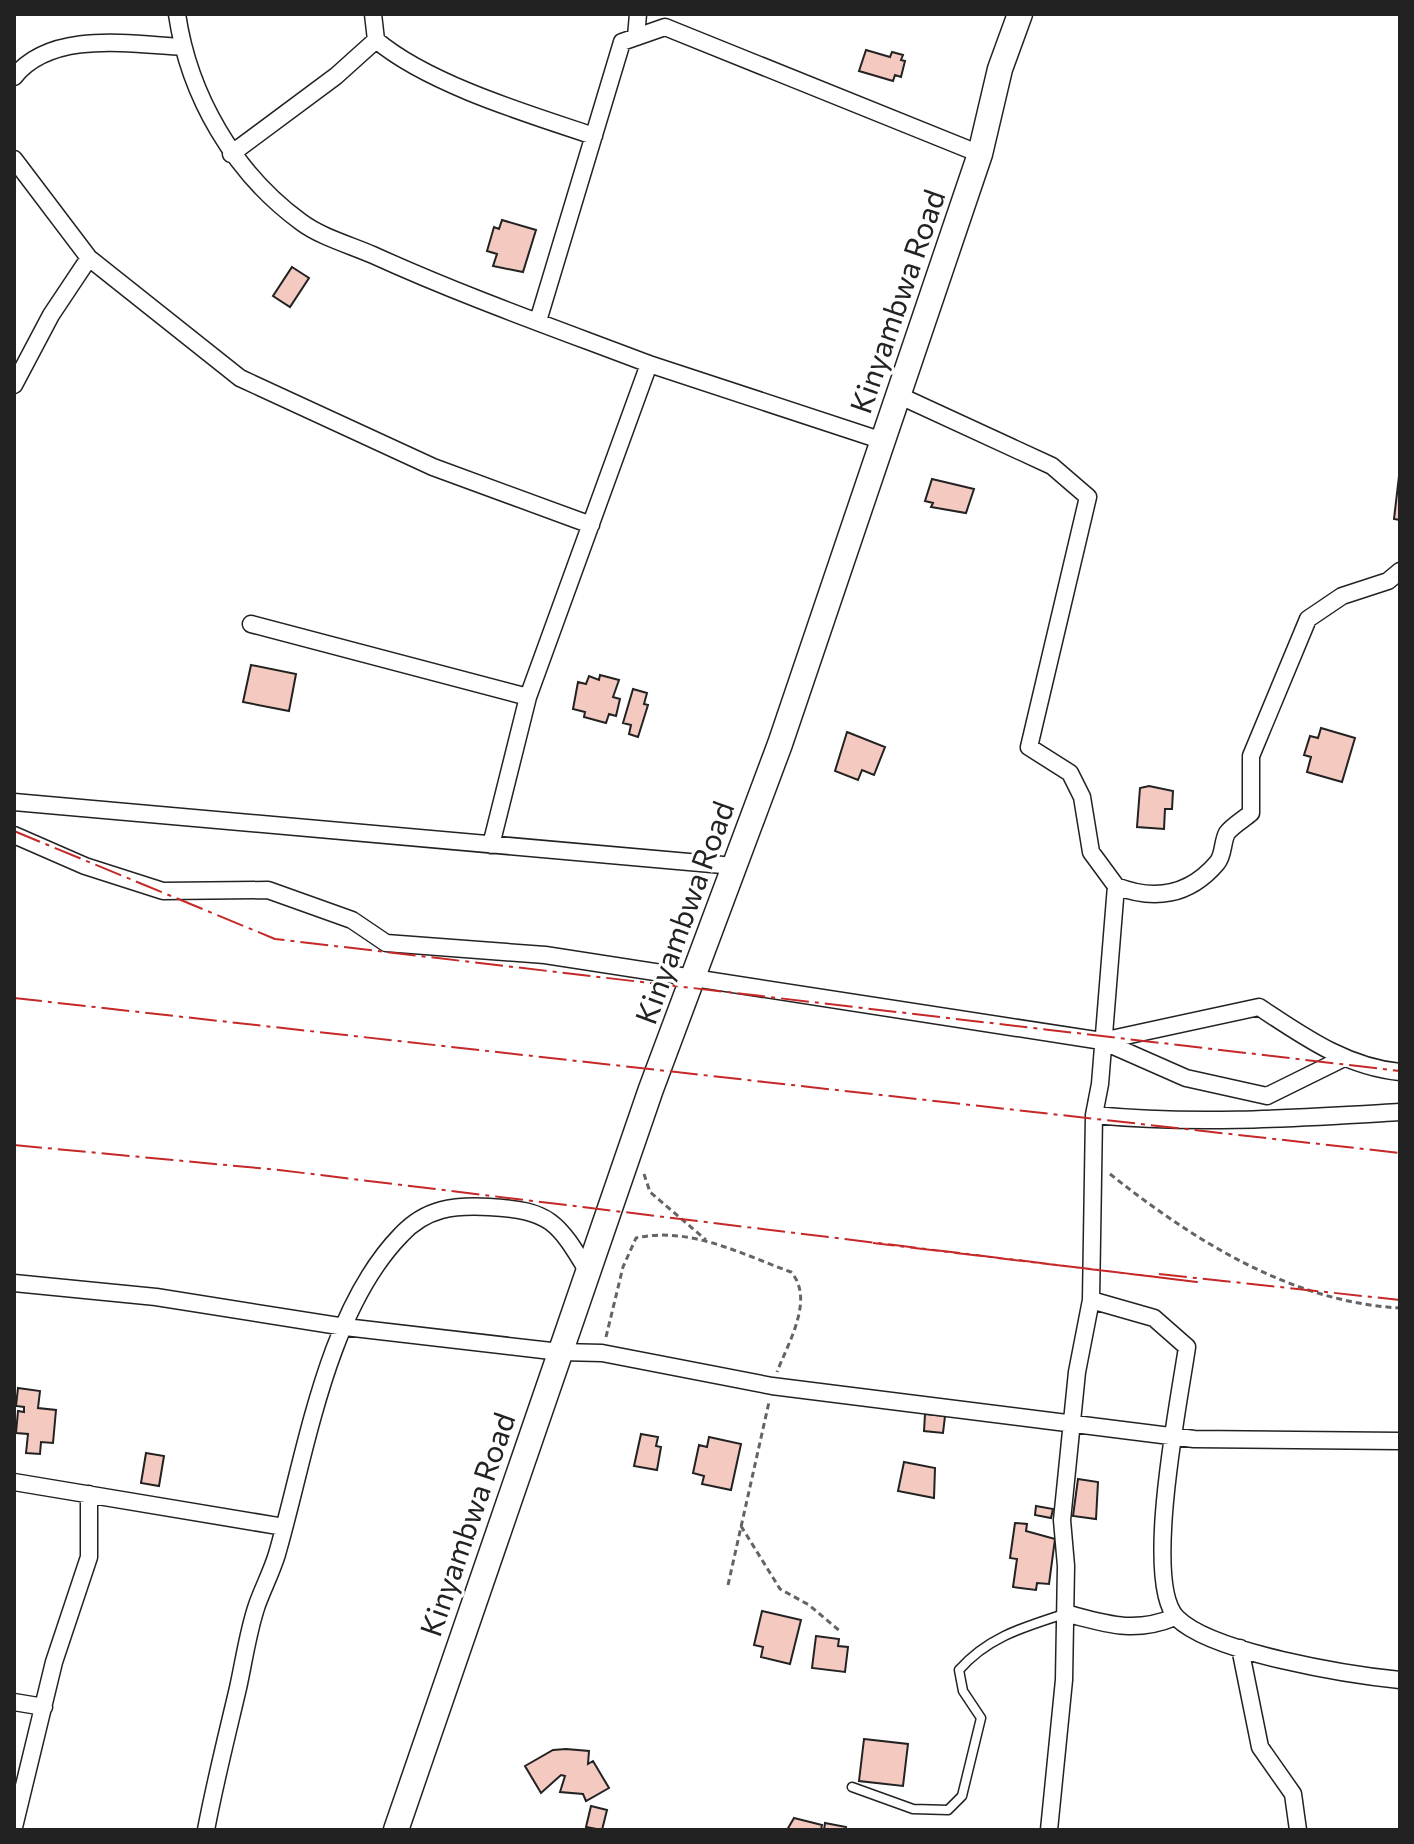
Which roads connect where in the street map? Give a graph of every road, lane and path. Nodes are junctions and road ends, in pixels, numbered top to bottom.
1 (177, 14) edge
2 (373, 14) edge
3 (638, 14) edge
4 (1020, 14) edge
5 (636, 37) junction
6 (376, 40) junction
7 (182, 47) junction
8 (14, 77) edge
9 (594, 136) junction
10 (231, 154) junction
11 (980, 154) junction
12 (14, 159) edge
13 (89, 258) junction
14 (538, 321) junction
15 (649, 364) junction
16 (14, 385) edge
17 (898, 395) junction
18 (883, 441) junction
19 (591, 525) junction
20 (1400, 571) edge
21 (251, 624) dead end
22 (528, 697) junction
23 (14, 802) edge
24 (14, 835) edge
25 (491, 845) junction
26 (734, 866) junction
27 (1116, 886) junction
28 (693, 978) junction
29 (1102, 1041) junction
30 (1344, 1058) junction
31 (1400, 1072) edge
32 (1400, 1112) edge
33 (1094, 1115) junction
34 (634, 1140) junction
35 (1094, 1162) junction
36 (706, 1240) junction
37 (588, 1272) junction
38 (14, 1283) edge
39 (1091, 1300) junction
40 (1400, 1308) edge
41 (345, 1327) junction
42 (560, 1352) junction
43 (602, 1353) junction
44 (772, 1386) junction
45 (1072, 1423) junction
46 (1175, 1435) junction
47 (1400, 1441) edge
48 (14, 1482) edge
49 (89, 1494) junction
50 (741, 1526) junction
51 (284, 1527) junction
52 (728, 1585) dead end
53 (1065, 1613) junction
54 (1175, 1617) junction
55 (841, 1632) dead end
56 (1240, 1648) junction
57 (1400, 1680) edge
58 (14, 1702) edge
59 (44, 1707) junction
60 (852, 1787) dead end
61 (14, 1827) edge
62 (206, 1830) edge
63 (396, 1830) edge
64 (1049, 1830) edge
65 (1298, 1830) edge

1 - 7 street
2 - 6 street
3 - 5 street
4 - 11 street, Kinyambwa Road
5 - 9 street
5 - 11 street
6 - 9 street
6 - 10 street
7 - 8 street
7 - 10 street
9 - 14 street
10 - 14 street
11 - 17 street, Kinyambwa Road
12 - 13 street
13 - 16 street
13 - 19 street
14 - 15 street
15 - 18 street
15 - 19 street
17 - 18 street, Kinyambwa Road
17 - 27 street
18 - 26 street, Kinyambwa Road
19 - 22 street
20 - 27 street
21 - 22 street
22 - 25 street
23 - 25 street
24 - 28 street
25 - 26 street
26 - 28 street, Kinyambwa Road
27 - 29 street
28 - 29 street
28 - 34 street, Kinyambwa Road
29 - 30 street
29 - 30 street
29 - 33 street
30 - 31 street
32 - 33 street
33 - 35 street
34 - 36 path
34 - 37 street, Kinyambwa Road
35 - 39 street
35 - 40 path
36 - 43 path
36 - 44 path
37 - 41 street
37 - 42 street, Kinyambwa Road
38 - 41 street
39 - 45 street
39 - 46 street
41 - 42 street
41 - 51 street
42 - 43 street
42 - 63 street, Kinyambwa Road
43 - 44 street
44 - 45 street
44 - 50 path
45 - 46 street
45 - 53 street
46 - 47 street
46 - 54 street
48 - 49 street
49 - 51 street
49 - 59 street
50 - 52 path
50 - 55 path
51 - 62 street
53 - 54 street
53 - 60 lane
53 - 64 street
54 - 56 street
56 - 57 street
56 - 65 street
58 - 59 street
59 - 61 street

